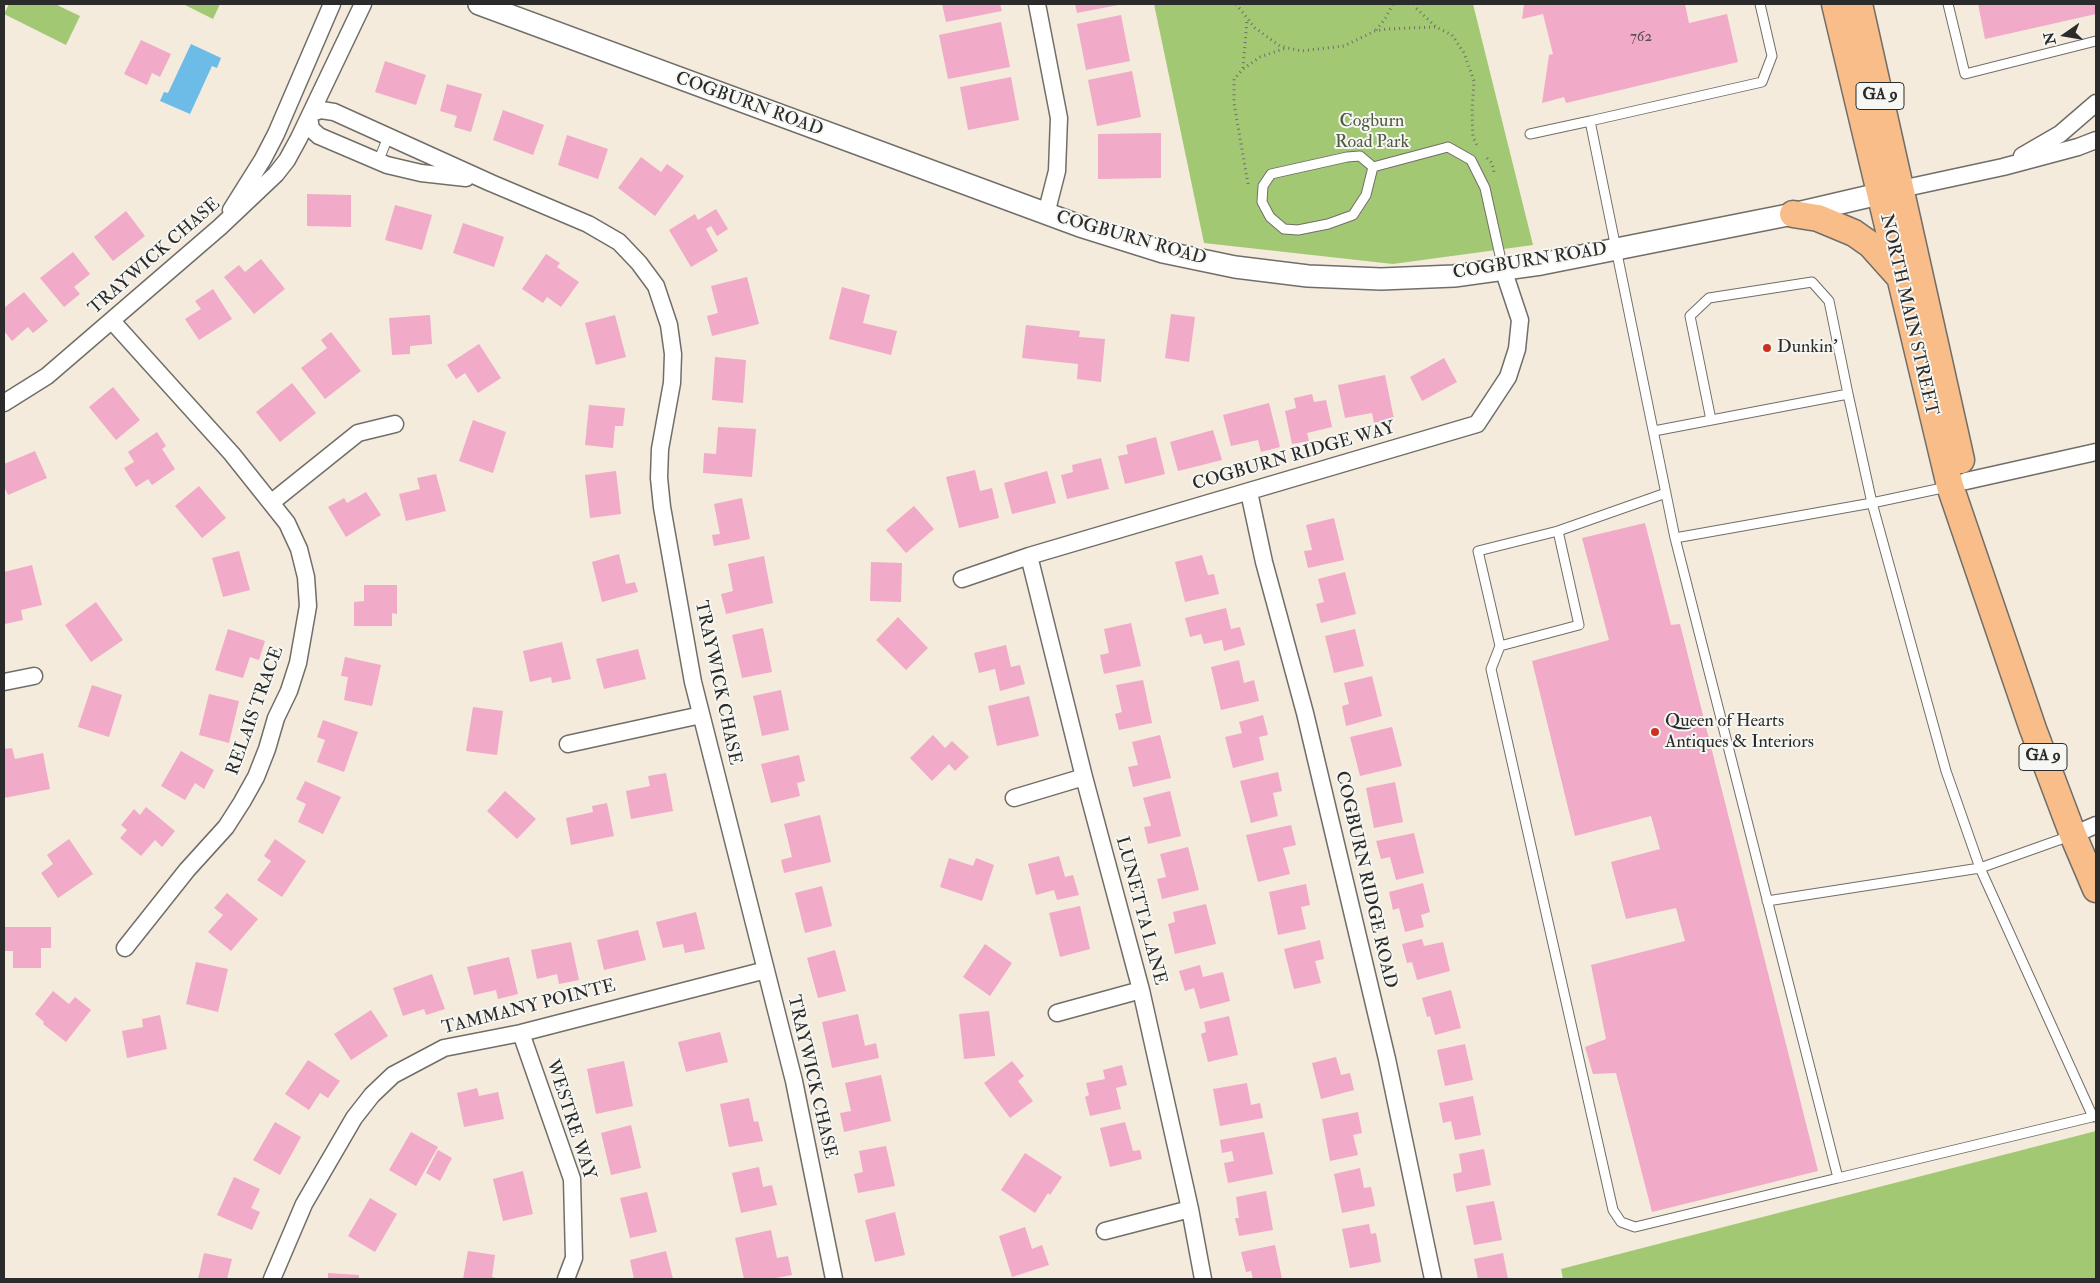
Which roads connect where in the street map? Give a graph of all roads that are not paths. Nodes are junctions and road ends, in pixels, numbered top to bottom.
1 (332, 4) edge
2 (363, 4) edge
3 (479, 4) edge
4 (1037, 4) edge
5 (1760, 4) edge
6 (1836, 4) edge
7 (1859, 4) edge
8 (1948, 4) edge
9 (2096, 42) edge
10 (2096, 103) edge
11 (287, 108) junction
12 (309, 117) junction
13 (1590, 122) junction
14 (1530, 134) dead end
15 (388, 137) junction
16 (2096, 140) edge
17 (378, 162) junction
18 (1373, 167) junction
19 (2003, 167) junction
20 (490, 183) junction
21 (1891, 191) junction
22 (1046, 214) junction
23 (1793, 214) junction
24 (217, 230) junction
25 (1617, 248) junction
26 (1503, 269) junction
27 (1899, 276) junction
28 (112, 321) junction
29 (1848, 394) junction
30 (4, 403) edge
31 (1711, 420) junction
32 (395, 424) dead end
33 (1654, 431) junction
34 (2096, 452) edge
35 (1958, 484) junction
36 (1249, 492) junction
37 (1666, 493) junction
38 (272, 502) junction
39 (1872, 503) junction
40 (1558, 531) junction
41 (1675, 538) junction
42 (1029, 556) junction
43 (962, 579) dead end
44 (1500, 646) junction
45 (34, 676) dead end
46 (4, 682) edge
47 (701, 715) junction
48 (568, 744) dead end
49 (1084, 777) junction
50 (1014, 798) dead end
51 (2085, 830) edge
52 (1980, 868) junction
53 (2096, 889) edge
54 (1766, 901) junction
55 (125, 948) dead end
56 (766, 970) junction
57 (1141, 990) junction
58 (1057, 1013) dead end
59 (520, 1032) junction
60 (2095, 1117) edge
61 (1838, 1178) junction
62 (1190, 1209) junction
63 (1106, 1231) dead end
64 (272, 1279) edge
65 (566, 1279) edge
66 (834, 1279) edge
67 (1203, 1279) edge
68 (1433, 1279) edge

1 - 11 street
2 - 12 street, TRAYWICK CHASE
3 - 22 street, COGBURN ROAD
4 - 22 street
5 - 13 lane
6 - 21 main road, NORTH MAIN STREET / GA 9
7 - 21 main road, NORTH MAIN STREET / GA 9
8 - 9 lane
10 - 19 street
11 - 12 street
11 - 24 street
12 - 15 street, TRAYWICK CHASE
12 - 17 street, TRAYWICK CHASE
12 - 24 street, TRAYWICK CHASE
13 - 14 lane
13 - 25 lane
15 - 17 lane
15 - 20 street, TRAYWICK CHASE
16 - 19 street
17 - 20 street, TRAYWICK CHASE
18 - 18 lane
18 - 26 lane
19 - 21 street
20 - 47 street, TRAYWICK CHASE
21 - 23 street, COGBURN ROAD
21 - 27 main road, NORTH MAIN STREET / GA 9
21 - 35 main road, NORTH MAIN STREET / GA 9
22 - 26 street, COGBURN ROAD
23 - 25 street, COGBURN ROAD
23 - 27 main road
24 - 28 street, TRAYWICK CHASE
25 - 26 street, COGBURN ROAD
25 - 33 lane
26 - 36 street, COGBURN RIDGE WAY
27 - 35 main road, NORTH MAIN STREET / GA 9
28 - 30 street, TRAYWICK CHASE
28 - 38 street, RELAIS TRACE
29 - 31 lane
29 - 31 lane
29 - 39 lane
31 - 33 lane
32 - 38 street
33 - 37 lane
34 - 35 street
35 - 39 lane
35 - 51 main road, NORTH MAIN STREET / GA 9
36 - 42 street, COGBURN RIDGE WAY
36 - 68 street, COGBURN RIDGE ROAD
37 - 40 lane
37 - 41 lane
38 - 55 street, RELAIS TRACE
39 - 41 lane
39 - 52 lane
40 - 44 lane
40 - 44 lane
41 - 54 lane
42 - 43 street, COGBURN RIDGE WAY
42 - 49 street, LUNETTA LANE
44 - 61 lane
45 - 46 street
47 - 48 street
47 - 56 street, TRAYWICK CHASE
49 - 50 street
49 - 57 street, LUNETTA LANE
51 - 52 lane
51 - 53 main road, NORTH MAIN STREET / GA 9
52 - 54 lane
52 - 60 lane
54 - 61 lane
56 - 59 street, TAMMANY POINTE
56 - 66 street, TRAYWICK CHASE
57 - 58 street
57 - 62 street, LUNETTA LANE
59 - 64 street, TAMMANY POINTE
59 - 65 street, WESTRE WAY
60 - 61 lane
62 - 63 street
62 - 67 street, LUNETTA LANE

